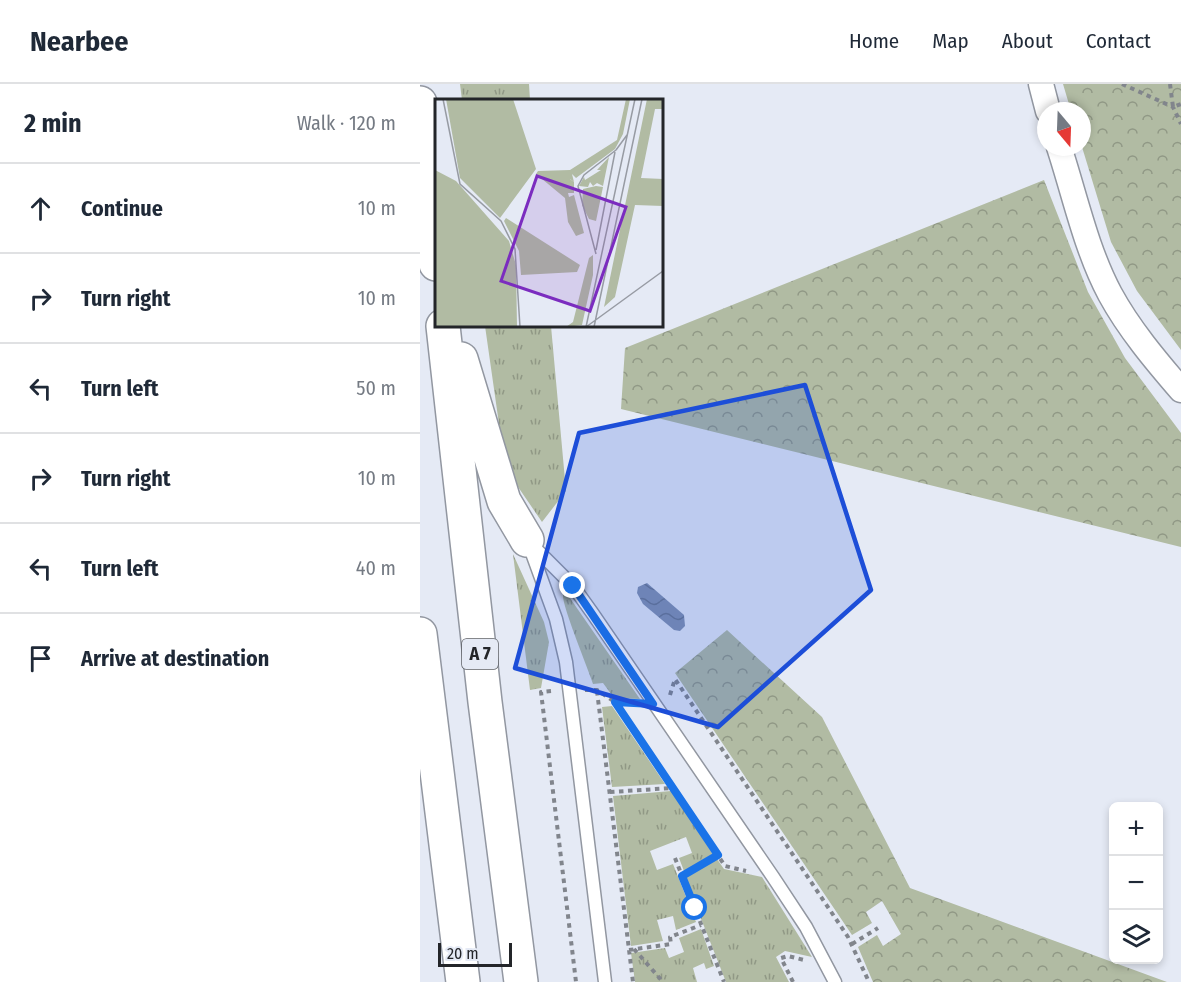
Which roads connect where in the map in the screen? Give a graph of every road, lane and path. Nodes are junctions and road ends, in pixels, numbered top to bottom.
1 (1041, 84) edge
2 (1122, 84) edge
3 (1170, 84) edge
4 (1046, 102) edge
5 (420, 103) edge
6 (1181, 104) edge
7 (1173, 107) junction
8 (1181, 124) edge
9 (1062, 156) edge
10 (435, 254) edge
11 (443, 327) edge
12 (451, 327) edge
13 (1181, 390) edge
14 (527, 540) junction
15 (420, 634) edge
16 (570, 690) junction
17 (597, 690) junction
18 (615, 702) junction
19 (653, 704) junction
20 (662, 717) junction
21 (673, 788) junction
22 (610, 792) junction
23 (718, 855) junction
24 (675, 858) dead end
25 (682, 876) junction
26 (773, 877) junction
27 (701, 925) junction
28 (878, 928) dead end
29 (852, 944) junction
30 (634, 949) junction
31 (629, 950) junction
32 (828, 965) junction
33 (463, 982) edge
34 (521, 982) edge
35 (576, 982) edge
36 (605, 982) edge
37 (633, 982) edge
38 (663, 982) edge
39 (724, 982) edge
40 (792, 982) edge
41 (836, 982) edge
42 (869, 982) edge

1 - 4 street
2 - 7 path
3 - 7 path
5 - 10 highway
6 - 7 path
7 - 8 path
9 - 13 street
11 - 34 highway, A 7
12 - 14 highway
14 - 16 lane
14 - 19 lane
15 - 33 highway
16 - 17 path
16 - 35 path
16 - 36 lane
17 - 18 path
17 - 22 path
18 - 19 path
18 - 21 path
19 - 20 lane
20 - 26 lane
20 - 29 path
21 - 22 path
21 - 23 path
22 - 31 path
23 - 25 path
23 - 26 path
24 - 25 path
25 - 27 path
26 - 32 lane
27 - 30 path
27 - 39 path
28 - 29 path
29 - 42 path
30 - 31 path
30 - 38 path
31 - 37 path
32 - 40 path
32 - 41 lane

